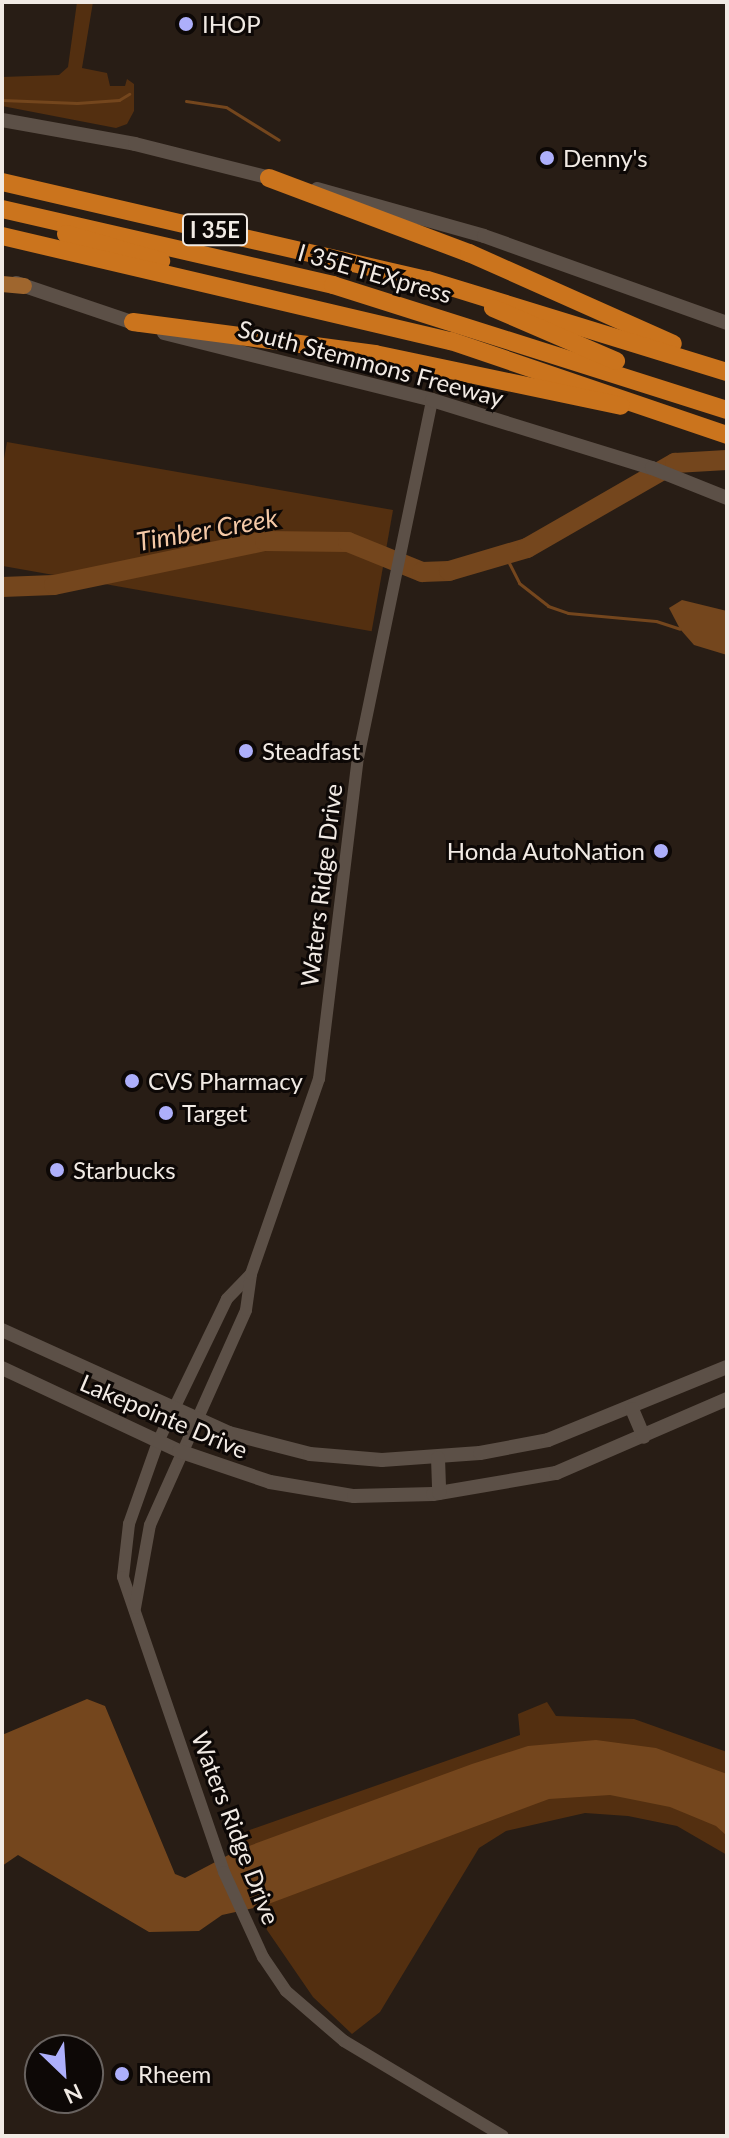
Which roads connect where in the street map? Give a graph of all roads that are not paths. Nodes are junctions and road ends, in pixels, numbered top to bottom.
1 (2, 120) edge
2 (269, 178) junction
3 (2, 182) edge
4 (2, 209) edge
5 (2, 216) edge
6 (2, 236) edge
7 (2, 278) edge
8 (428, 280) junction
9 (2, 284) edge
10 (24, 286) junction
11 (325, 308) junction
12 (133, 322) junction
13 (727, 323) edge
14 (727, 370) edge
15 (432, 400) junction
16 (727, 410) edge
17 (694, 421) junction
18 (727, 435) edge
19 (727, 498) edge
20 (251, 1274) junction
21 (2, 1330) edge
22 (727, 1367) edge
23 (2, 1368) edge
24 (727, 1399) edge
25 (175, 1409) junction
26 (632, 1409) junction
27 (196, 1419) junction
28 (644, 1437) junction
29 (158, 1442) junction
30 (179, 1451) junction
31 (438, 1458) junction
32 (439, 1493) junction
33 (135, 1608) junction
34 (503, 2136) edge

1 - 2 main road
2 - 13 main road
2 - 14 highway
3 - 8 highway, I 35E
4 - 16 highway, I 35E TEXpress
5 - 11 highway
6 - 11 highway, South Stemmons Freeway / I 35E
7 - 10 main road, South Stemmons Freeway
8 - 14 highway, I 35E
8 - 16 highway
9 - 10 main road
10 - 12 main road, South Stemmons Freeway
11 - 17 highway, South Stemmons Freeway / I 35E
12 - 15 main road, South Stemmons Freeway
12 - 17 highway
15 - 19 main road, South Stemmons Freeway
15 - 20 street, Waters Ridge Drive
17 - 18 highway, South Stemmons Freeway / I 35E
20 - 25 street, Waters Ridge Drive
20 - 27 street, Waters Ridge Drive
21 - 25 main road, Lakepointe Drive
22 - 26 main road, Lakepointe Drive
23 - 29 main road, Lakepointe Drive
24 - 28 main road, Lakepointe Drive
25 - 27 main road, Lakepointe Drive
25 - 29 street, Waters Ridge Drive
26 - 28 main road
26 - 31 main road, Lakepointe Drive
27 - 30 street, Waters Ridge Drive
27 - 31 main road, Lakepointe Drive
28 - 32 main road, Lakepointe Drive
29 - 30 main road, Lakepointe Drive
29 - 33 street, Waters Ridge Drive
30 - 32 main road, Lakepointe Drive
30 - 33 street, Waters Ridge Drive
31 - 32 main road
33 - 34 street, Waters Ridge Drive

